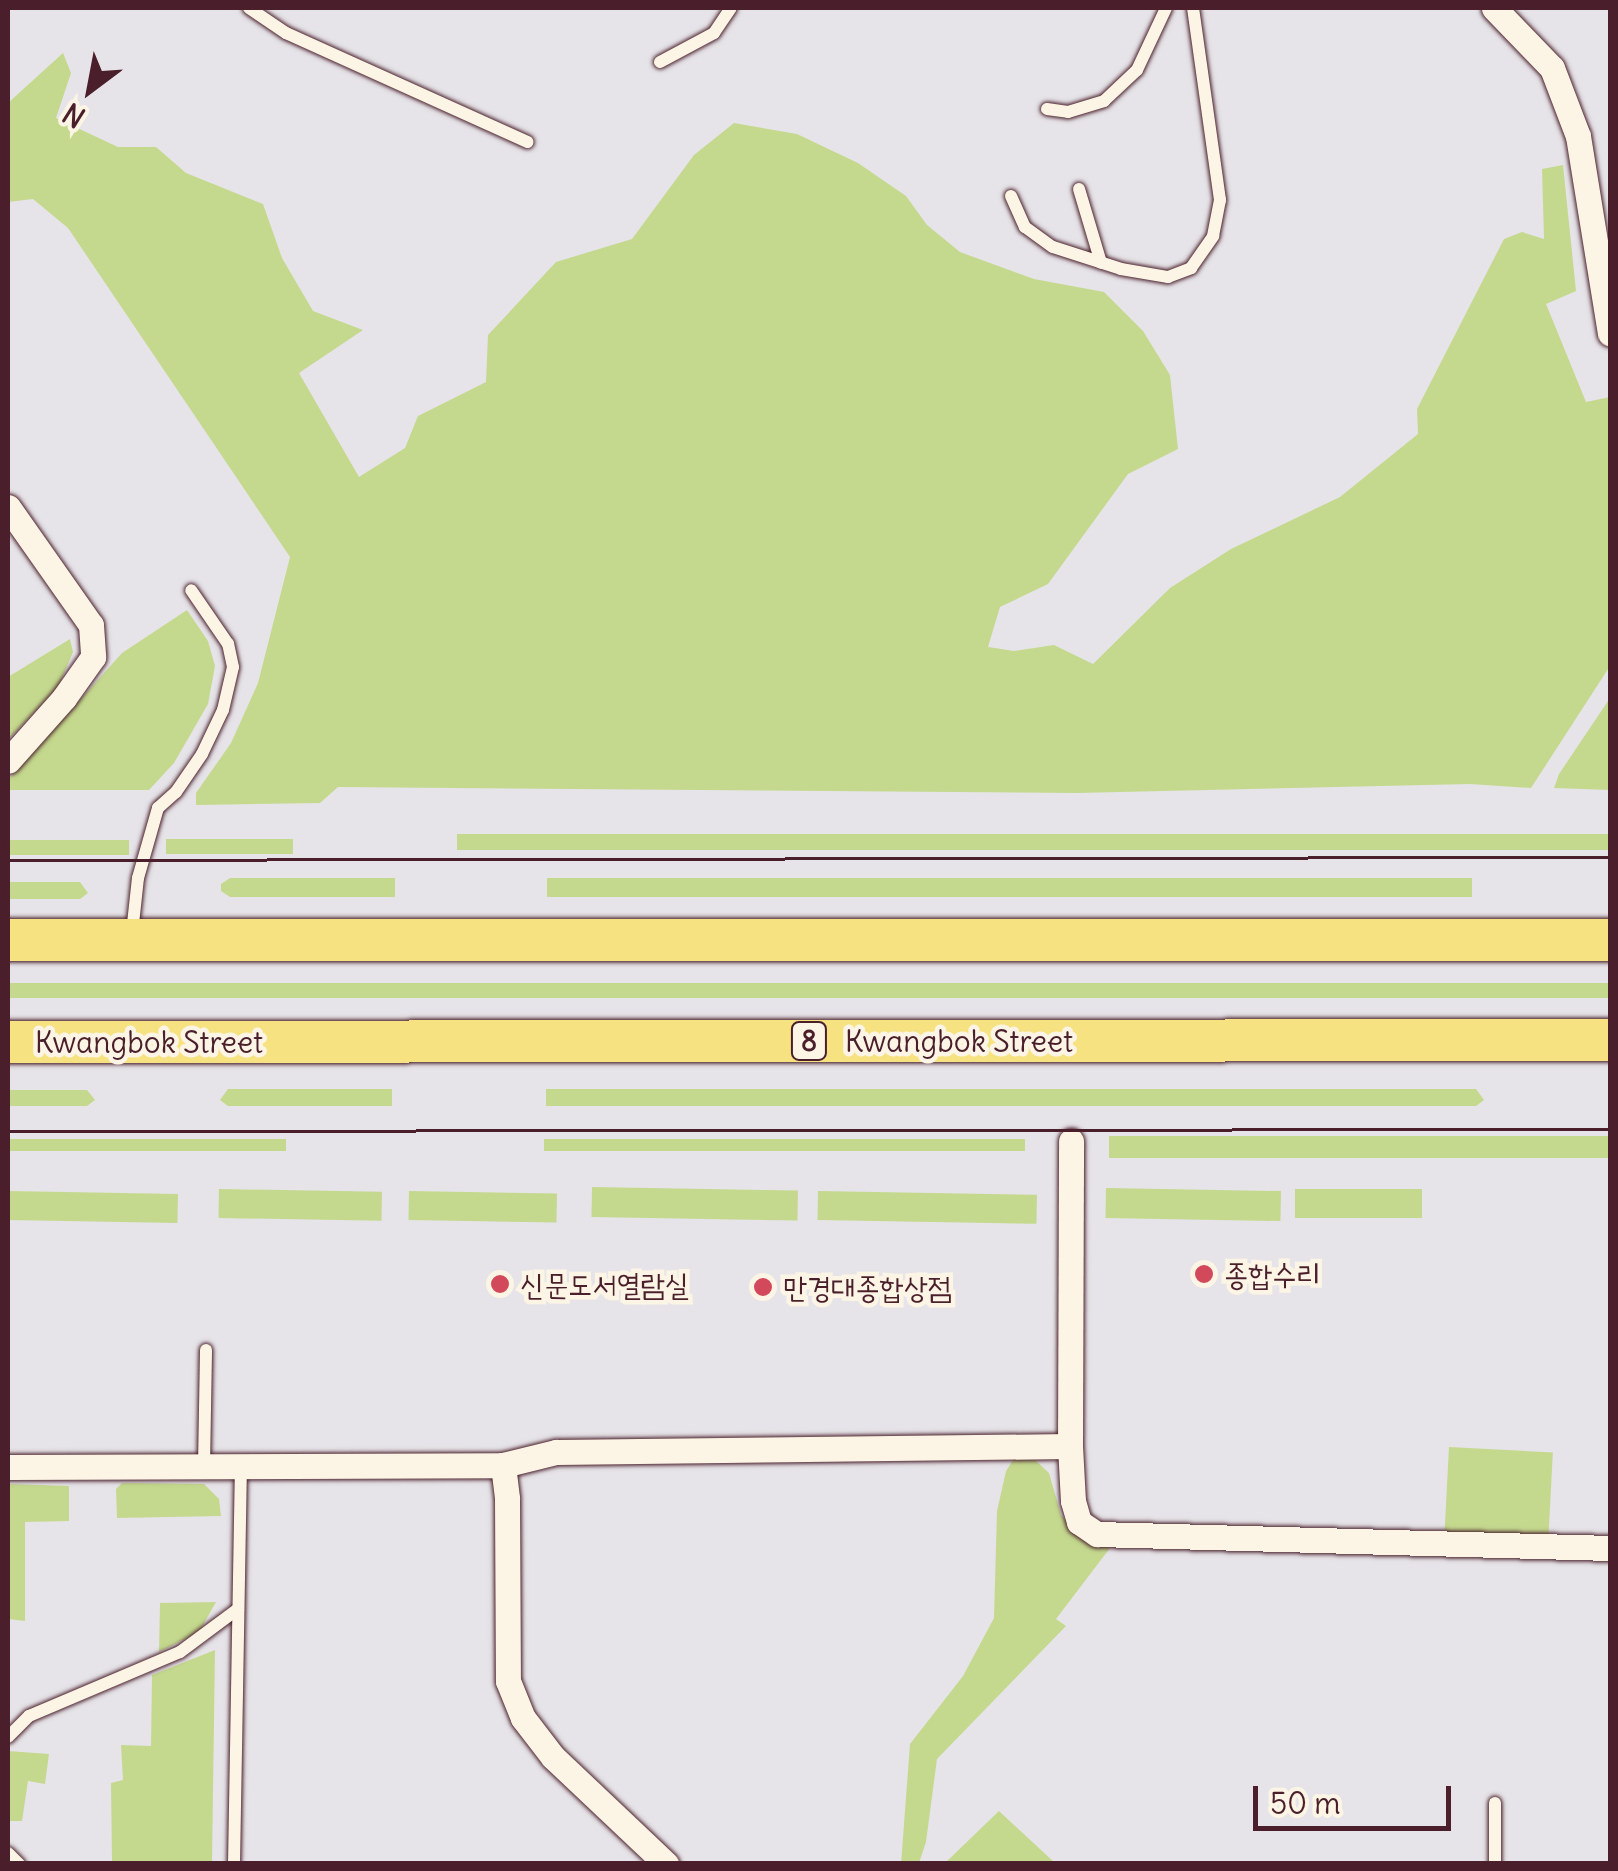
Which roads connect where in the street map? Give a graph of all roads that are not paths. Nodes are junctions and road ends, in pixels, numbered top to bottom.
1 (250, 8) edge
2 (731, 8) edge
3 (1166, 8) edge
4 (1193, 8) edge
5 (1494, 8) edge
6 (660, 62) dead end
7 (1046, 108) dead end
8 (527, 142) dead end
9 (1079, 189) dead end
10 (1010, 196) dead end
11 (1101, 263) junction
12 (1610, 333) edge
13 (8, 506) edge
14 (190, 590) dead end
15 (8, 761) edge
16 (8, 940) edge
17 (131, 940) junction
18 (1610, 940) edge
19 (1610, 1040) edge
20 (8, 1042) edge
21 (1071, 1141) dead end
22 (206, 1350) dead end
23 (1070, 1446) junction
24 (241, 1465) junction
25 (503, 1465) junction
26 (204, 1466) junction
27 (8, 1467) edge
28 (1610, 1548) edge
29 (238, 1609) junction
30 (8, 1738) edge
31 (1495, 1802) dead end
32 (8, 1853) edge
33 (18, 1864) edge
34 (234, 1864) edge
35 (666, 1864) edge
36 (1496, 1864) edge

1 - 8 lane
2 - 6 lane
3 - 7 lane
4 - 11 lane
5 - 12 street
9 - 11 lane
10 - 11 lane
13 - 15 street
14 - 17 lane
16 - 17 highway
17 - 18 highway
19 - 20 highway, Kwangbok Street / 8
21 - 23 street
22 - 26 lane
23 - 25 street
23 - 28 street
24 - 25 street
24 - 26 street
24 - 29 lane
25 - 35 street
26 - 27 street
29 - 30 lane
29 - 34 lane
31 - 36 lane
32 - 33 lane

